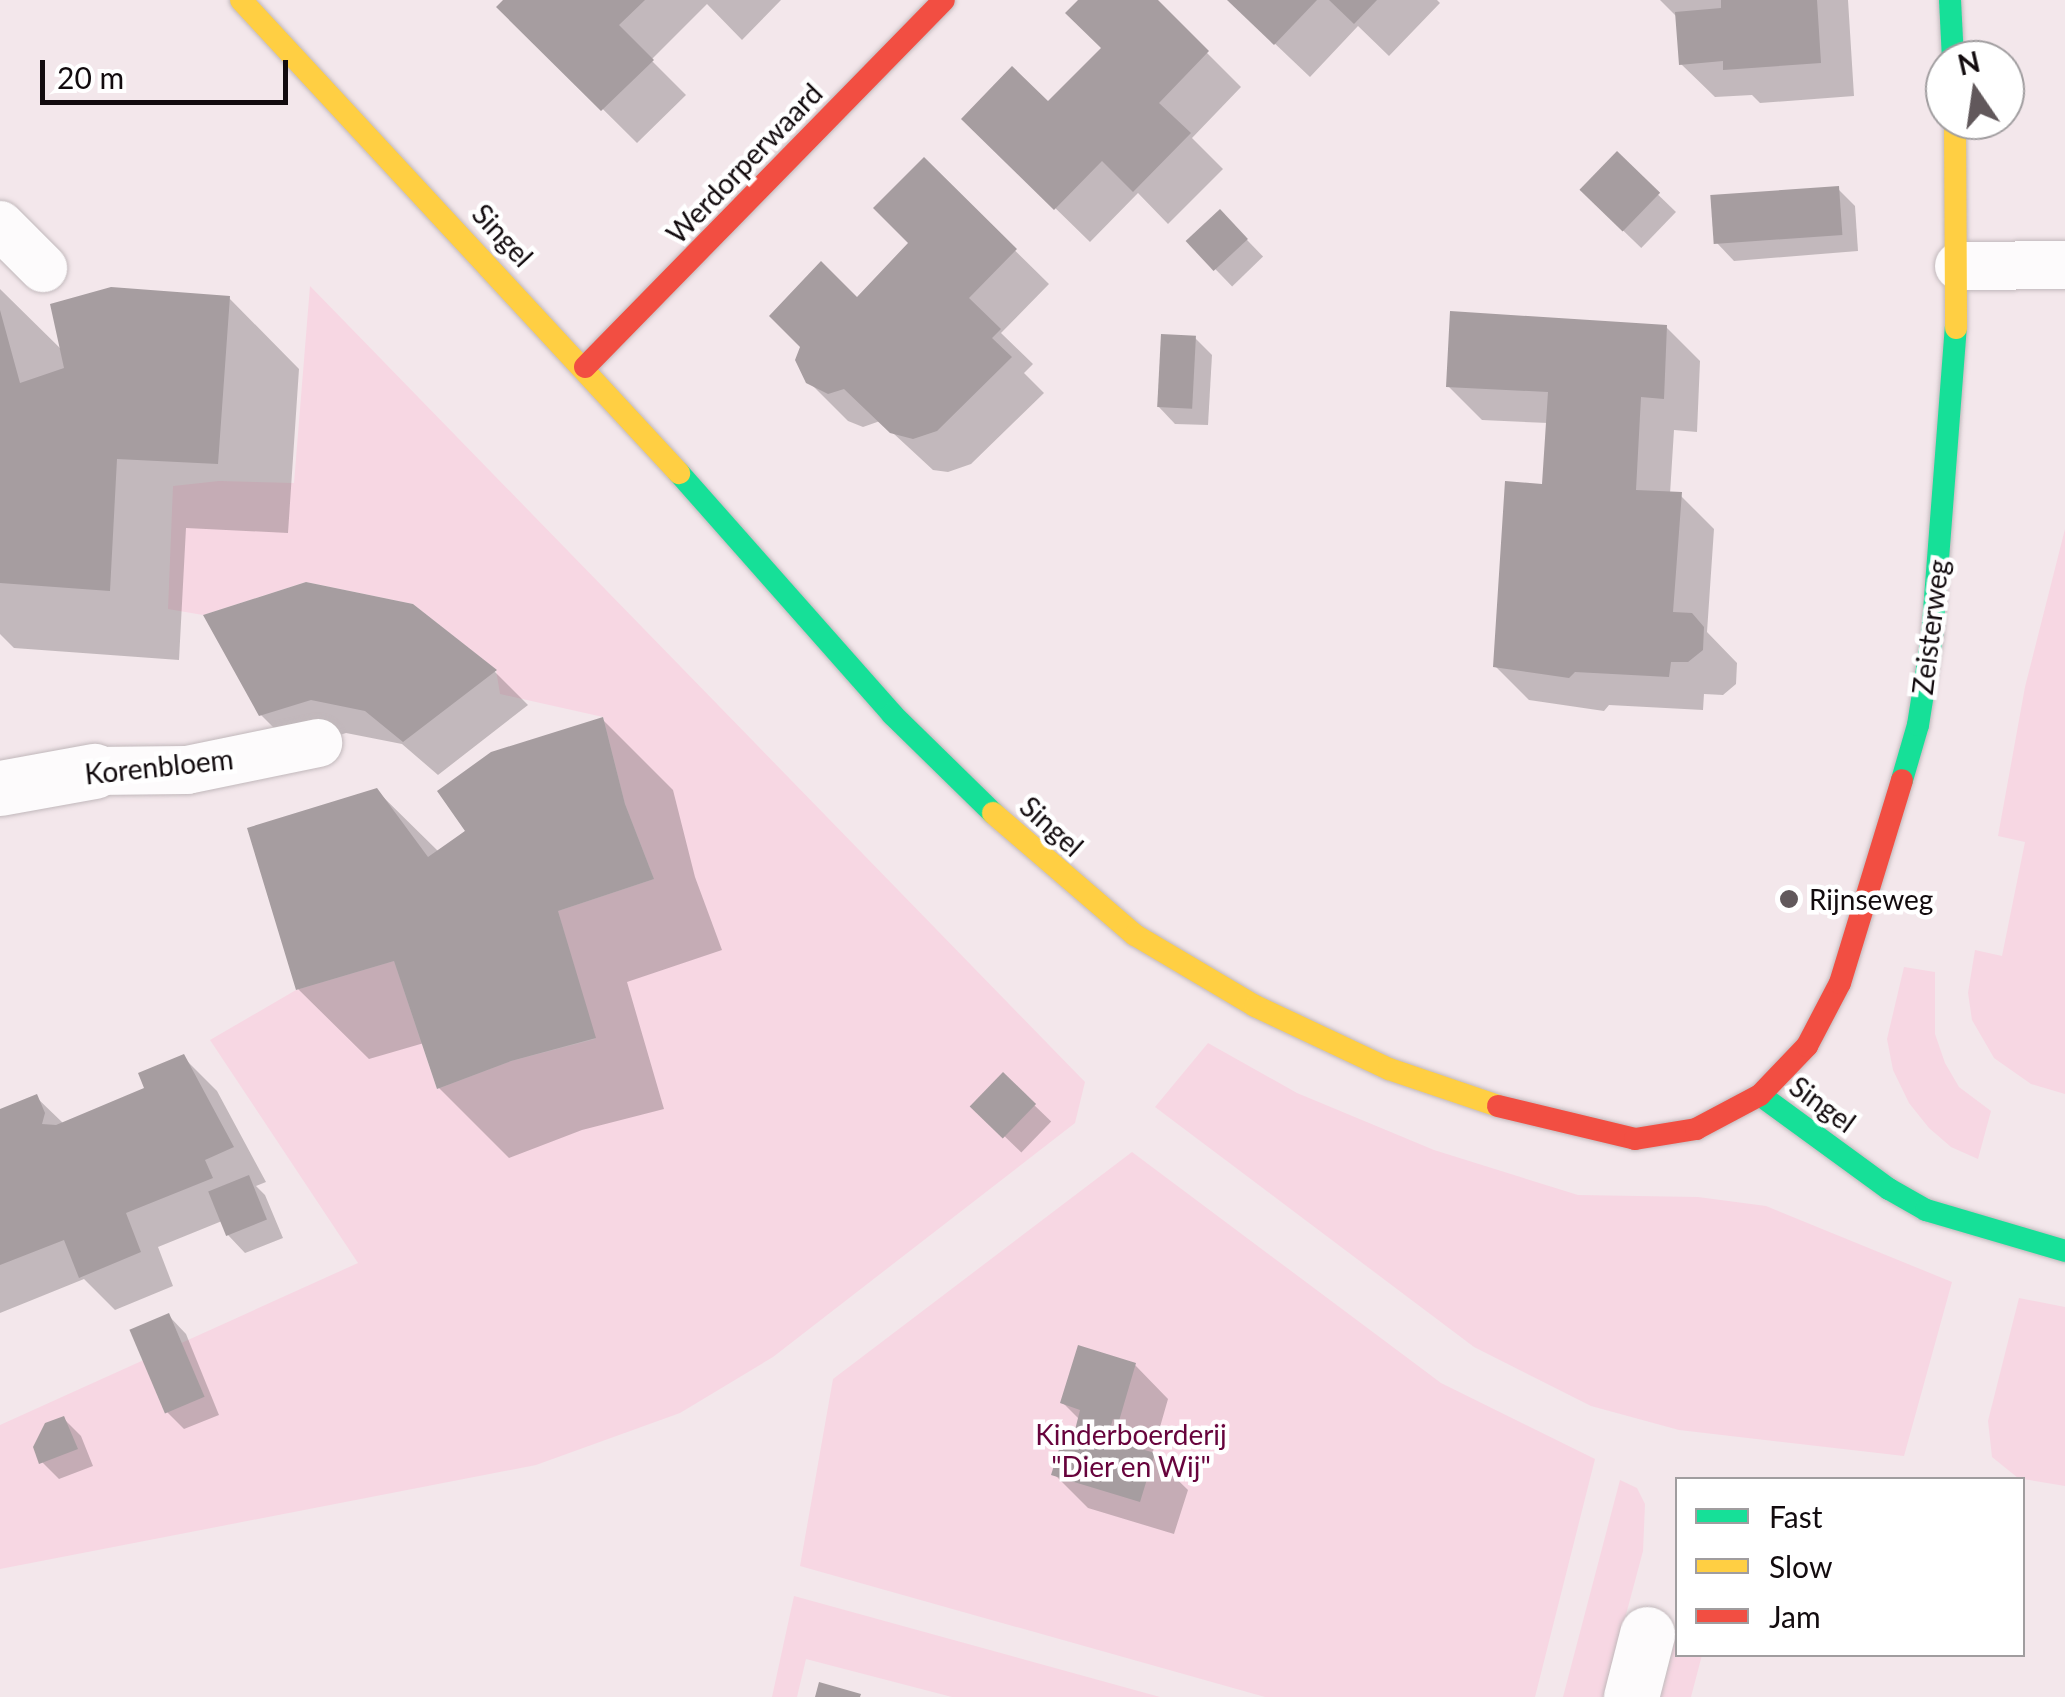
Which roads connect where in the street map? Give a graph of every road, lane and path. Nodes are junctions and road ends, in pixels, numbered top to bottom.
1 (241, 0) edge
2 (944, 0) edge
3 (1950, 0) edge
4 (1952, 40) edge
5 (1957, 140) edge
6 (0, 225) edge
7 (2065, 265) edge
8 (1960, 266) junction
9 (43, 268) dead end
10 (585, 367) junction
11 (318, 744) dead end
12 (94, 771) joint
13 (0, 788) edge
14 (1760, 1095) junction
15 (2065, 1252) edge
16 (1647, 1634) dead end
17 (1631, 1697) edge

1 - 10 street, Singel
2 - 10 street, Werdorperwaard
3 - 4 street
5 - 8 street, Zeisterweg
6 - 9 lane
7 - 8 lane
8 - 14 street, Zeisterweg
10 - 14 street, Singel
11 - 12 lane, Korenbloem
12 - 13 street, Korenbloem
14 - 15 street, Singel
16 - 17 street

